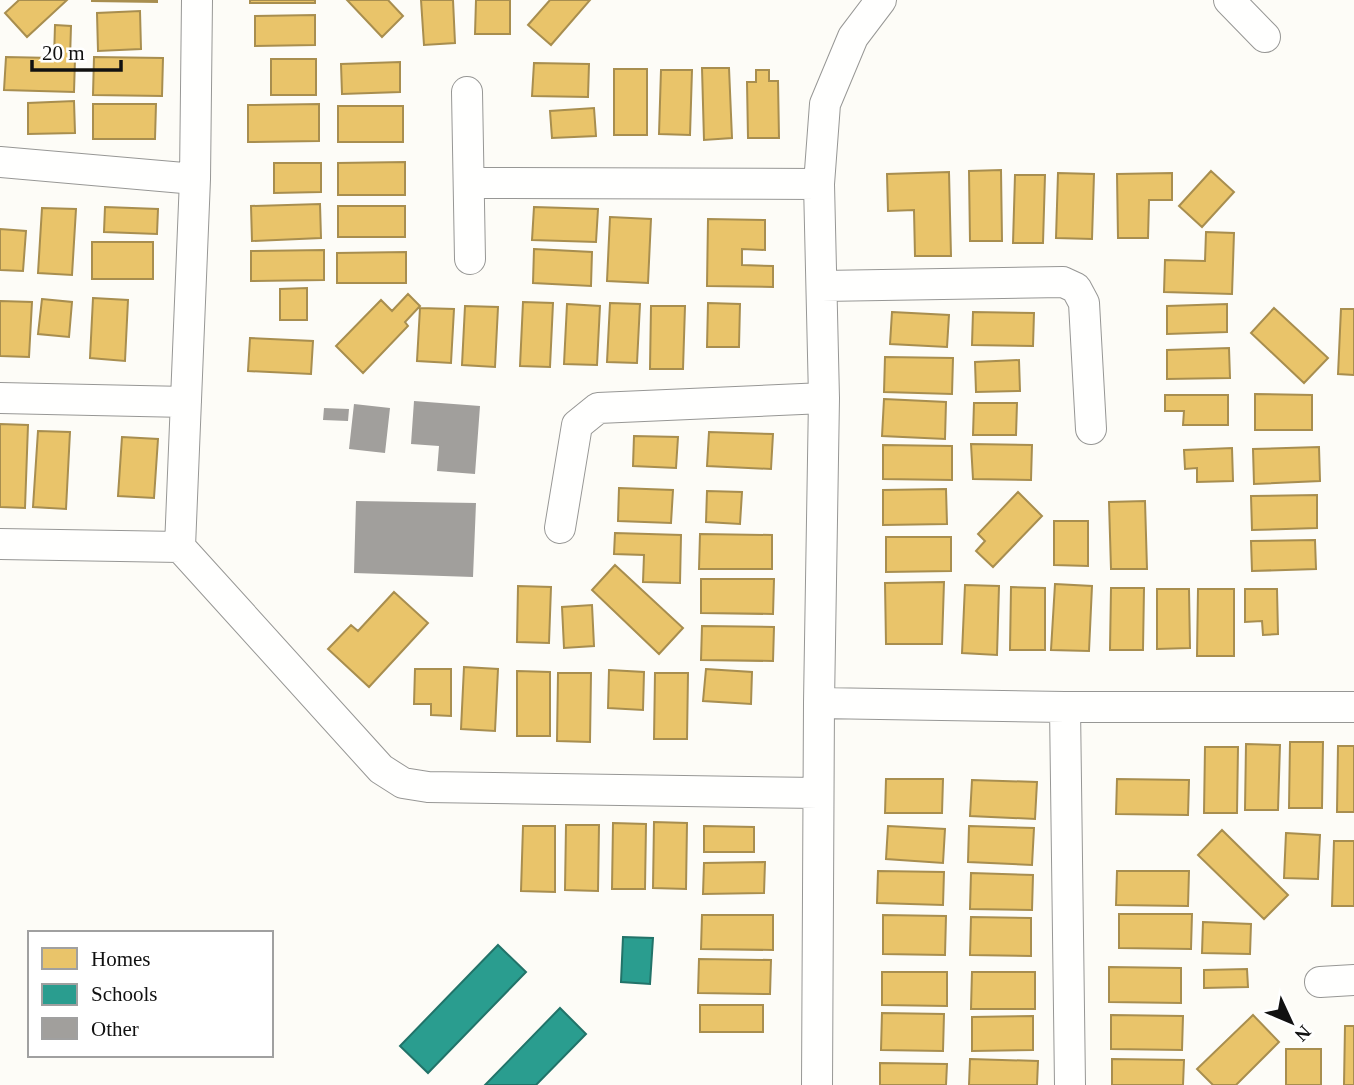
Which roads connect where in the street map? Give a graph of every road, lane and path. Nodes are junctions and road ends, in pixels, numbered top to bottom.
1 (197, 0) edge
2 (881, 0) edge
3 (1229, 0) edge
4 (1265, 37) dead end
5 (467, 92) dead end
6 (0, 162) edge
7 (195, 179) junction
8 (469, 183) junction
9 (819, 184) junction
10 (470, 259) dead end
11 (822, 286) junction
12 (0, 398) edge
13 (824, 398) junction
14 (186, 402) junction
15 (1091, 429) dead end
16 (560, 528) dead end
17 (0, 544) edge
18 (180, 547) junction
19 (819, 704) junction
20 (1065, 706) junction
21 (1354, 707) edge
22 (818, 793) junction
23 (1354, 980) edge
24 (1320, 982) dead end
25 (817, 1085) edge
26 (1070, 1085) edge

1 - 7 street
2 - 9 street
3 - 4 street
5 - 8 street
6 - 7 street
7 - 14 street
8 - 9 street
8 - 10 street
9 - 11 street
11 - 13 street
11 - 15 street
12 - 14 street
13 - 16 street
13 - 19 street
14 - 18 street
17 - 18 street
18 - 22 street
19 - 20 street
19 - 22 street
20 - 21 street
20 - 26 street
22 - 25 street
23 - 24 street

